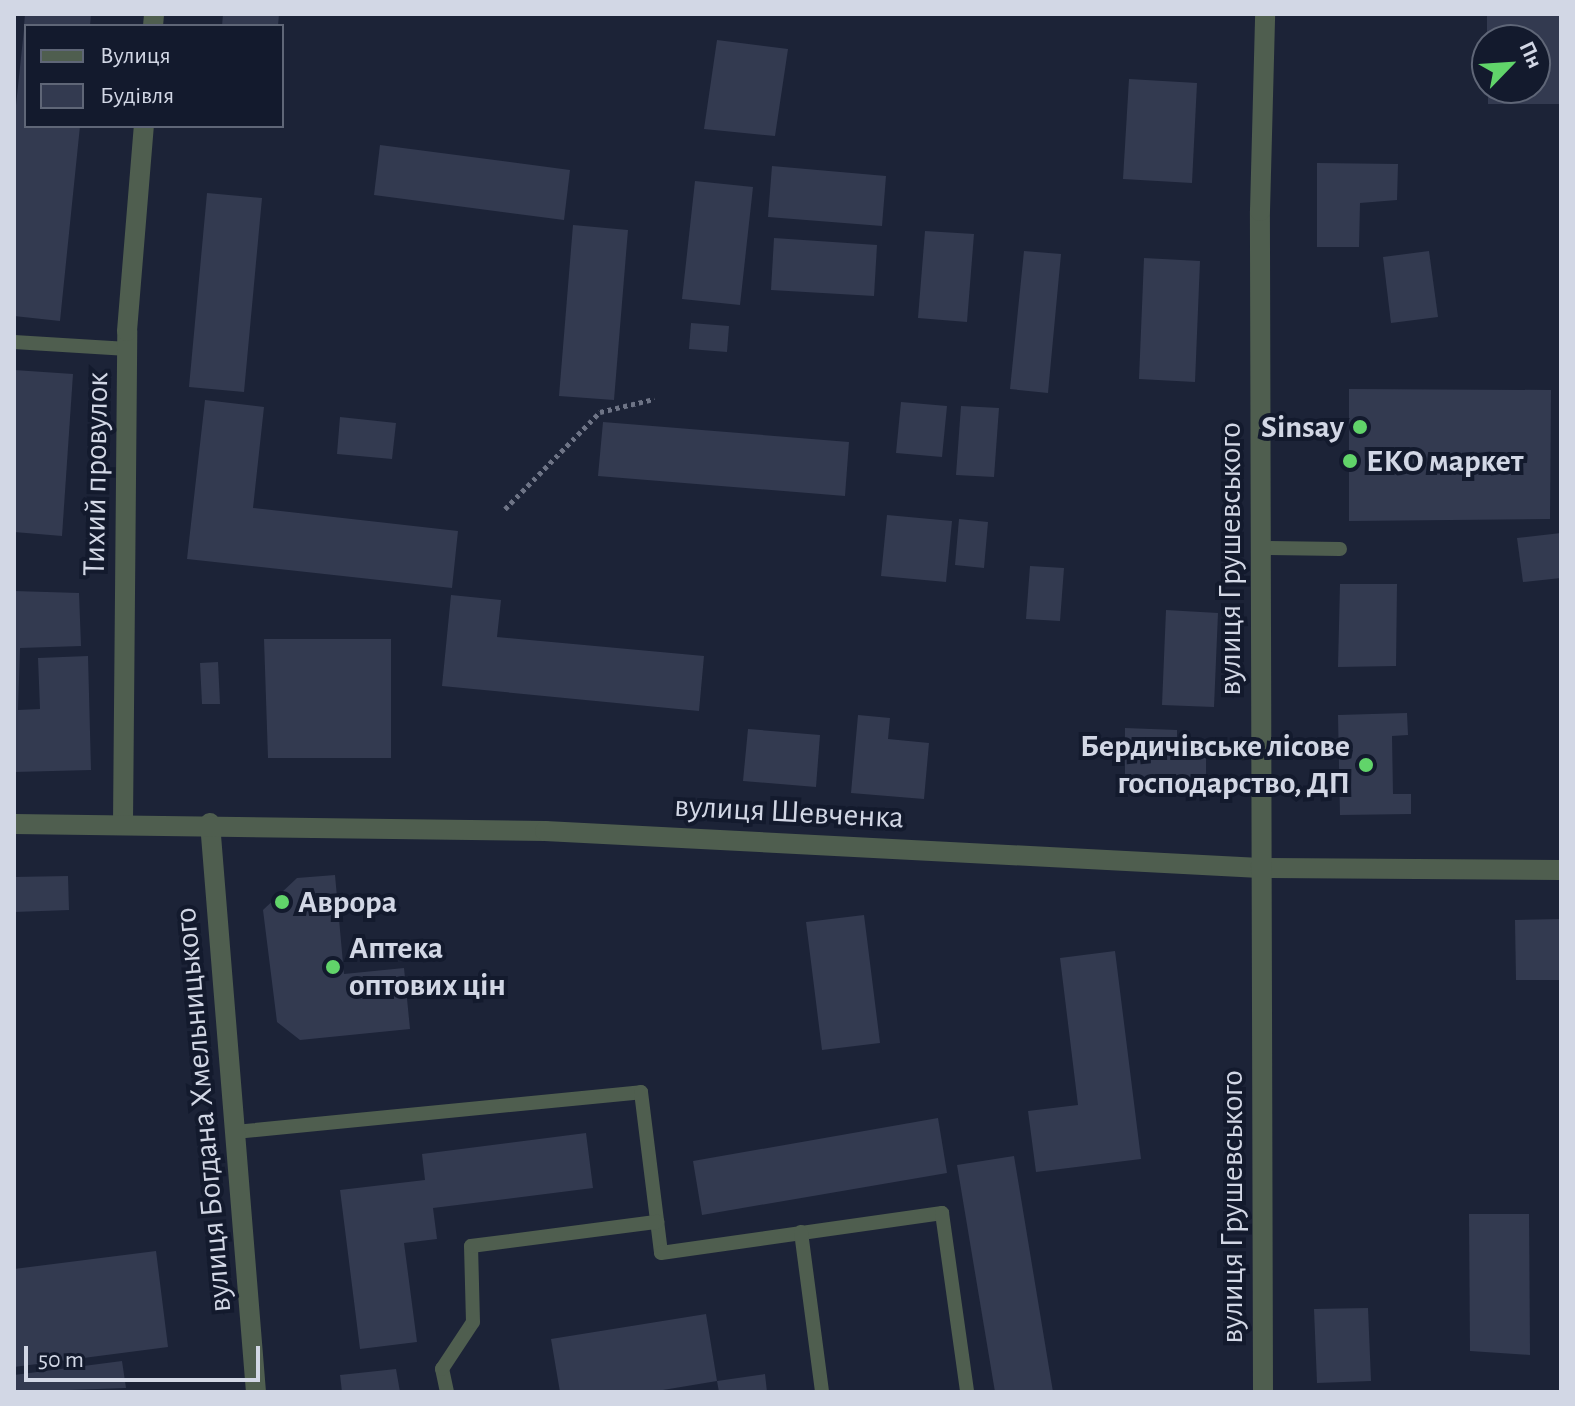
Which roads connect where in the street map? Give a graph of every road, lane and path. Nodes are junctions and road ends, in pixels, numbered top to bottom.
1 (1265, 14) edge
2 (144, 128) edge
3 (14, 342) edge
4 (128, 349) junction
5 (654, 399) dead end
6 (505, 509) dead end
7 (1260, 548) junction
8 (1340, 549) dead end
9 (123, 823) junction
10 (210, 823) junction
11 (14, 824) edge
12 (1260, 868) junction
13 (1561, 870) edge
14 (235, 1132) junction
15 (657, 1222) junction
16 (801, 1232) junction
17 (256, 1392) edge
18 (447, 1392) edge
19 (822, 1392) edge
20 (967, 1392) edge
21 (1263, 1392) edge

1 - 7 street, вулиця Грушевського
2 - 4 street, Тихий провулок
3 - 4 lane
4 - 9 street, Тихий провулок
5 - 6 path
7 - 8 lane
7 - 12 street, вулиця Грушевського
9 - 10 street, вулиця Шевченка
9 - 11 street, вулиця Шевченка
10 - 12 street, вулиця Шевченка
10 - 14 street, вулиця Богдана Хмельницького
12 - 13 street, вулиця Шевченка
12 - 21 street, вулиця Грушевського
14 - 15 lane
14 - 17 street, вулиця Богдана Хмельницького
15 - 16 lane
15 - 18 lane
16 - 19 lane
16 - 20 lane

